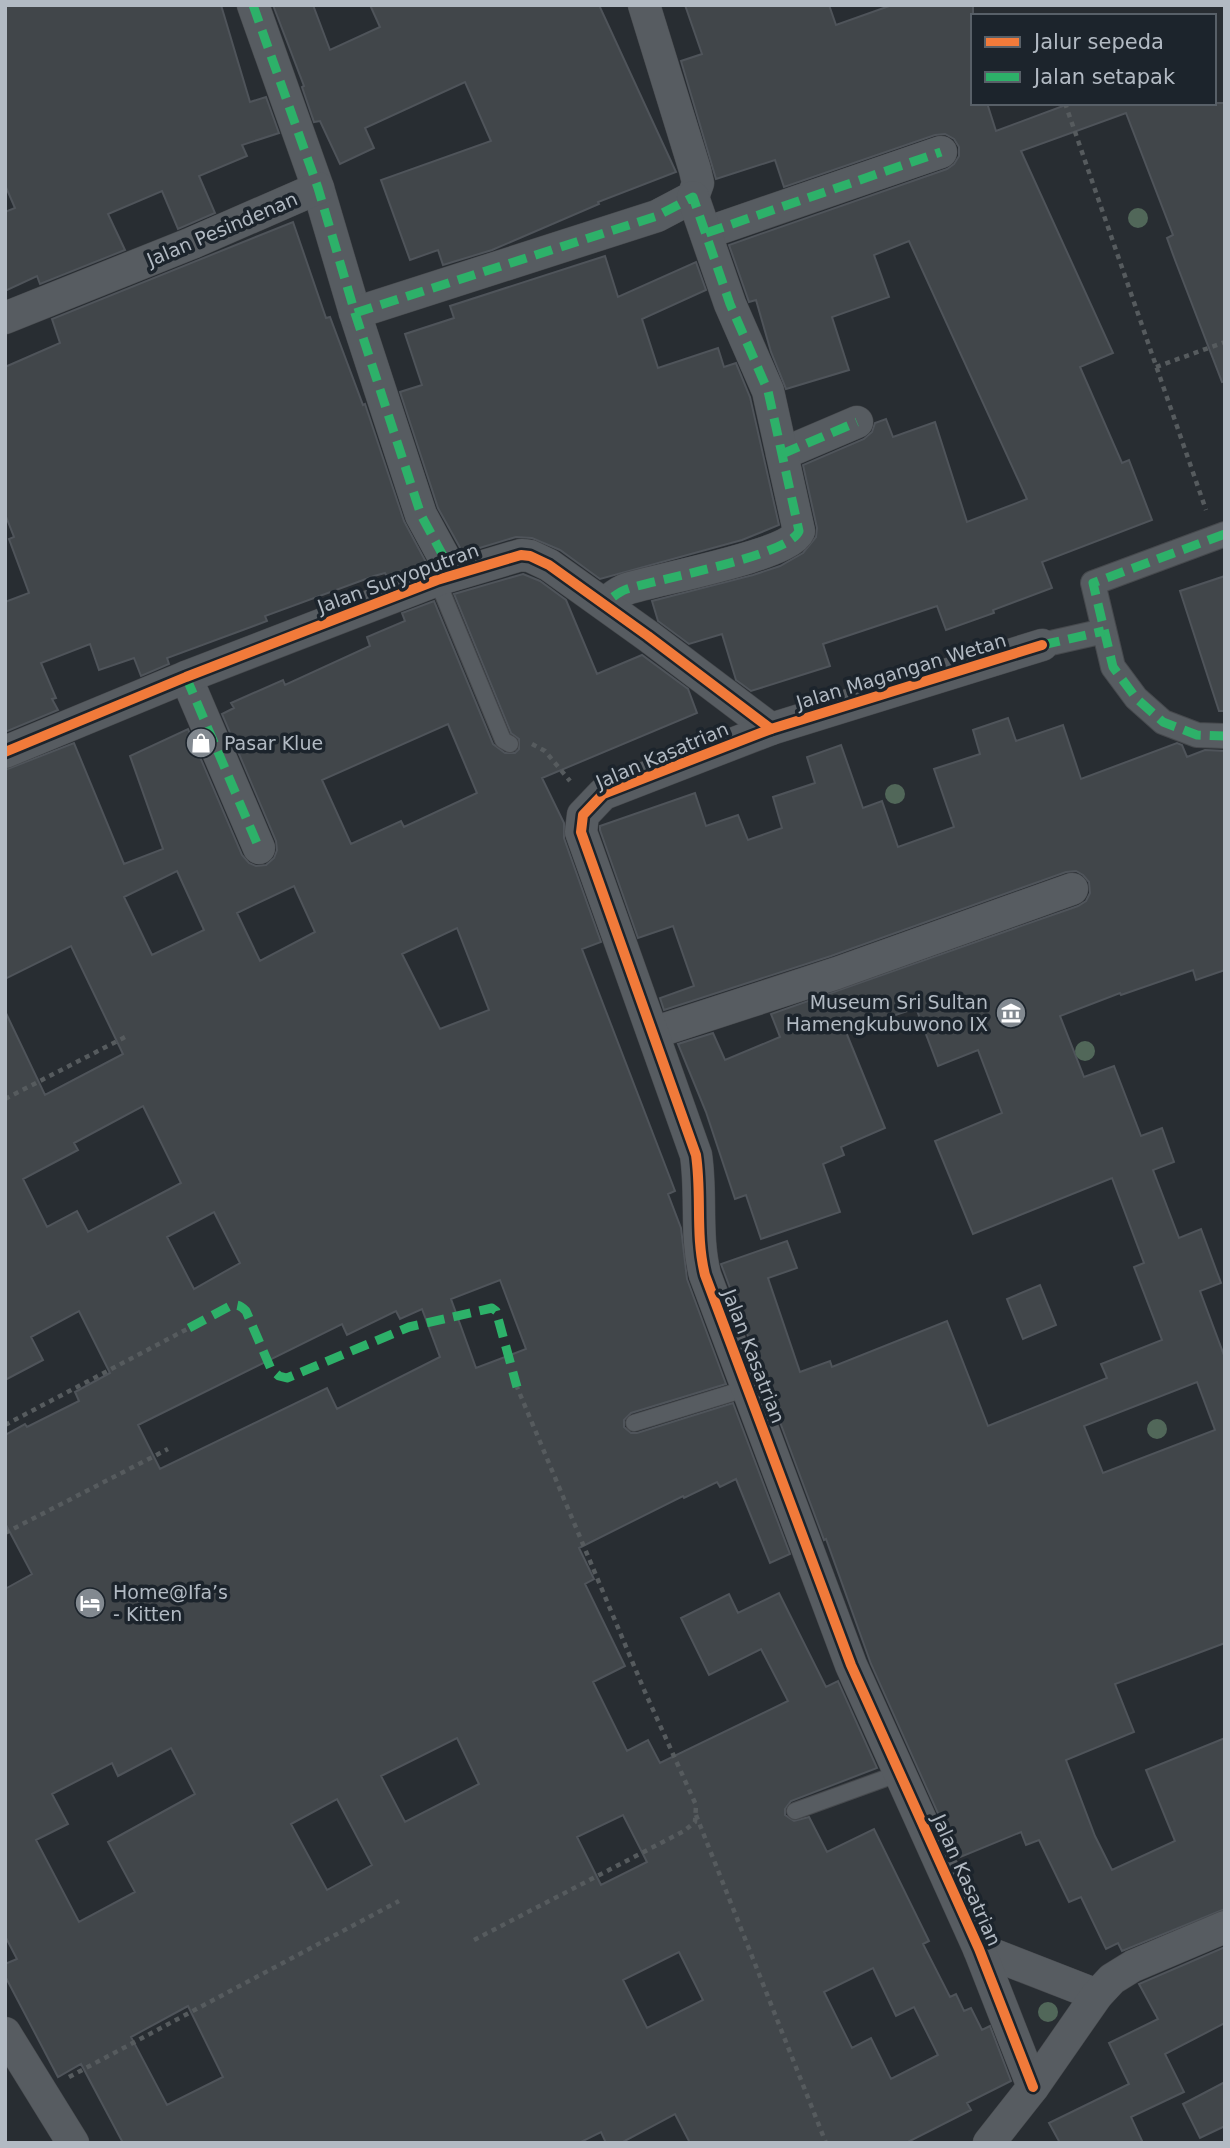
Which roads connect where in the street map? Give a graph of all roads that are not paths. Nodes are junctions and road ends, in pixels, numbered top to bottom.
1 (253, 5) edge
2 (644, 5) edge
3 (940, 152) dead end
4 (318, 188) junction
5 (693, 197) junction
6 (706, 233) junction
7 (355, 313) junction
8 (5, 318) edge
9 (857, 422) dead end
10 (782, 454) junction
11 (1220, 536) edge
12 (445, 577) junction
13 (604, 604) junction
14 (1104, 631) junction
15 (1042, 645) joint
16 (186, 677) junction
17 (771, 729) junction
18 (1225, 736) edge
19 (510, 744) road end
20 (5, 752) edge
21 (259, 848) dead end
22 (1072, 889) dead end
23 (653, 1033) junction
24 (748, 1388) junction
25 (634, 1423) dead end
26 (900, 1773) junction
27 (795, 1811) dead end
28 (1225, 1927) edge
29 (979, 1949) junction
30 (1097, 1995) junction
31 (5, 2033) edge
32 (1033, 2087) junction
33 (73, 2143) edge
34 (989, 2143) edge

1 - 4 street
2 - 5 street
3 - 6 street
4 - 7 street, Jalan Pesindenan
4 - 8 street, Jalan Pesindenan
5 - 6 street
5 - 7 street
6 - 10 street
7 - 12 street, Jalan Pesindenan
9 - 10 street
10 - 13 street
11 - 14 street
12 - 13 street, Jalan Suryoputran
12 - 16 street, Jalan Suryoputran
12 - 19 lane
13 - 17 street, Jalan Suryoputran
14 - 15 street, Jalan Magangan Wetan
14 - 18 street
15 - 17 street, Jalan Magangan Wetan
16 - 20 street, Jalan Suryoputran
16 - 21 street
17 - 23 street, Jalan Kasatrian
22 - 23 street
23 - 24 street, Jalan Kasatrian
24 - 25 lane
24 - 26 street, Jalan Kasatrian
26 - 27 lane
26 - 29 street, Jalan Kasatrian
28 - 30 street
29 - 30 street, Jalan Kasatrian
29 - 32 street, Jalan Kasatrian
30 - 32 street
31 - 33 street
32 - 34 street

